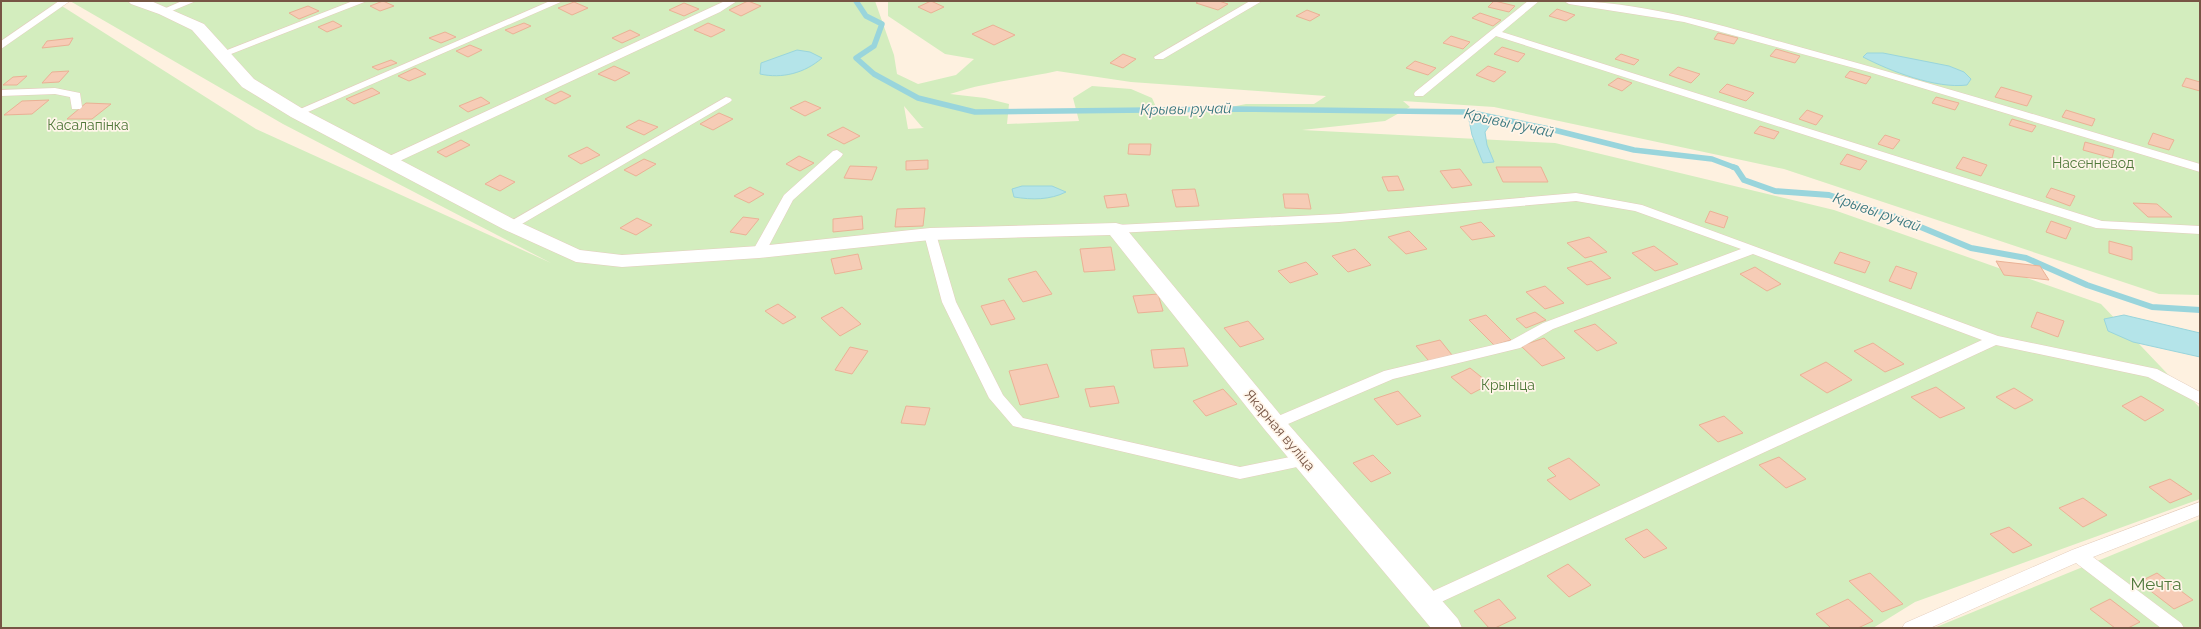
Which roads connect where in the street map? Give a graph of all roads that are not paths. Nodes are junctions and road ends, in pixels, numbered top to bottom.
1 (65, 1) edge
2 (136, 1) edge
3 (191, 1) edge
4 (362, 1) edge
5 (558, 1) edge
6 (732, 1) edge
7 (1257, 1) edge
8 (1534, 1) edge
9 (1569, 1) edge
10 (164, 11) junction
11 (1496, 32) junction
12 (1, 46) edge
13 (222, 54) junction
14 (1159, 57) dead end
15 (1, 93) edge
16 (1419, 94) dead end
17 (726, 100) dead end
18 (76, 107) dead end
19 (297, 114) junction
20 (838, 154) dead end
21 (387, 162) junction
22 (2200, 168) edge
23 (510, 225) junction
24 (1116, 229) junction
25 (2200, 230) edge
26 (930, 234) junction
27 (1753, 249) junction
28 (759, 252) junction
29 (1995, 340) junction
30 (2200, 399) edge
31 (1274, 424) junction
32 (1305, 460) junction
33 (2200, 508) edge
34 (2078, 555) junction
35 (1426, 602) junction
36 (1448, 628) edge
37 (1911, 628) edge
38 (2175, 628) edge

1 - 12 lane
2 - 10 street
3 - 10 lane
4 - 13 lane
5 - 19 lane
6 - 21 lane
7 - 14 lane
8 - 11 lane
9 - 22 lane
10 - 13 street
11 - 16 lane
11 - 25 lane
13 - 19 street
15 - 18 lane
17 - 23 lane
19 - 21 street
20 - 28 lane
21 - 23 street
23 - 28 street
24 - 26 street
24 - 27 lane
24 - 31 street, Якарная вуліца
26 - 28 street
26 - 32 lane
27 - 29 lane
27 - 31 lane
29 - 30 lane
29 - 35 lane
31 - 32 street, Якарная вуліца
32 - 35 street, Якарная вуліца
33 - 34 lane
34 - 37 lane
34 - 38 lane
35 - 36 street, Якарная вуліца

